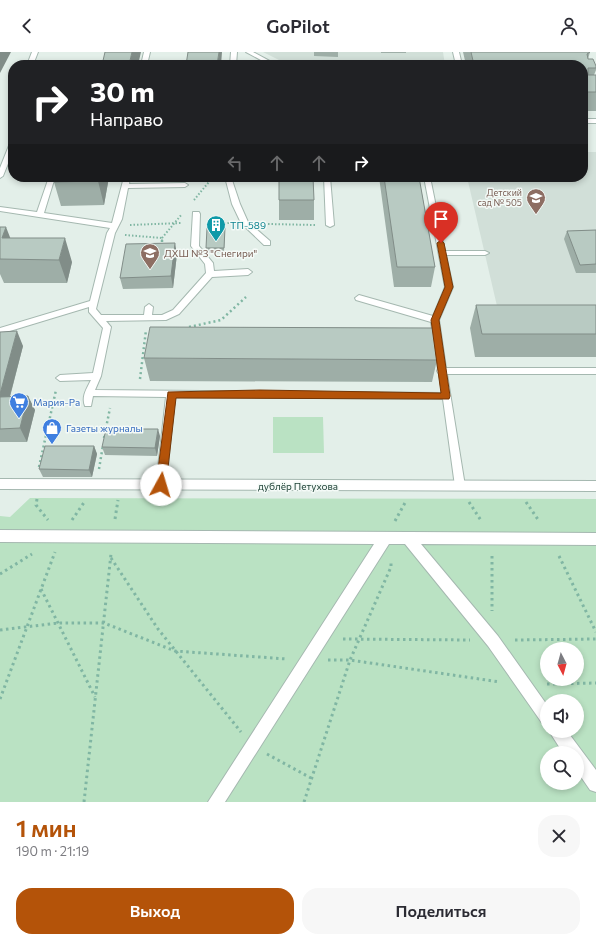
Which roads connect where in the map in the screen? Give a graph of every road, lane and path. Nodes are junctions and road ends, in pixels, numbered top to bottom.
1 (249, 52) edge
2 (264, 60) edge
3 (8, 156) edge
4 (0, 176) edge
5 (50, 182) edge
6 (126, 182) edge
7 (229, 182) edge
8 (328, 182) edge
9 (428, 182) edge
10 (184, 185) dead end
11 (125, 186) junction
12 (0, 208) edge
13 (40, 214) junction
14 (196, 214) dead end
15 (174, 223) dead end
16 (244, 223) junction
17 (330, 225) joint
18 (113, 229) junction
19 (162, 238) junction
20 (267, 243) dead end
21 (162, 249) edge
22 (443, 253) junction
23 (485, 253) dead end
24 (248, 272) dead end
25 (210, 274) junction
26 (246, 297) dead end
27 (358, 298) dead end
28 (94, 303) junction
29 (149, 307) dead end
30 (101, 318) junction
31 (147, 318) junction
32 (435, 320) junction
33 (182, 329) edge
34 (0, 331) edge
35 (152, 336) edge
36 (145, 337) junction
37 (441, 371) junction
38 (596, 371) edge
39 (97, 376) junction
40 (60, 378) joint
41 (89, 393) junction
42 (138, 394) junction
43 (172, 394) junction
44 (446, 396) junction
45 (88, 404) dead end
46 (0, 484) edge
47 (41, 484) junction
48 (121, 485) junction
49 (161, 485) junction
50 (460, 486) junction
51 (596, 486) edge
52 (415, 487) junction
53 (515, 487) junction
54 (0, 536) edge
55 (61, 536) junction
56 (112, 537) junction
57 (385, 538) junction
58 (408, 538) junction
59 (492, 539) junction
60 (551, 539) junction
61 (596, 539) edge
62 (111, 558) junction
63 (41, 589) dead end
64 (596, 632) edge
65 (361, 638) junction
66 (596, 639) edge
67 (318, 641) junction
68 (492, 641) junction
69 (96, 699) junction
70 (540, 708) edge
71 (252, 746) junction
72 (584, 768) edge
73 (312, 778) junction
74 (596, 784) edge
75 (84, 802) edge
76 (216, 802) edge
77 (304, 802) edge

1 - 2 lane
3 - 4 lane
5 - 13 lane
6 - 11 lane
7 - 16 lane
8 - 17 lane
9 - 22 lane
10 - 11 lane
11 - 18 lane
12 - 13 lane
13 - 18 lane
14 - 25 lane
15 - 19 path
16 - 17 path
16 - 20 lane
18 - 19 path
18 - 28 lane
19 - 21 path
22 - 23 lane
22 - 32 lane
24 - 25 lane
25 - 31 lane
26 - 33 path
27 - 32 lane
28 - 30 lane
28 - 34 lane
29 - 31 lane
30 - 31 lane
30 - 39 lane
31 - 36 path
32 - 37 lane
35 - 36 path
36 - 42 path
37 - 38 lane
37 - 44 lane
39 - 40 lane
39 - 41 lane
40 - 47 path
41 - 42 lane
41 - 45 lane
42 - 43 lane
43 - 44 lane
43 - 49 lane
44 - 50 lane
46 - 47 street, дублёр Петухова
47 - 48 street, дублёр Петухова
47 - 55 path
48 - 49 street, дублёр Петухова
48 - 56 path
49 - 52 street, дублёр Петухова
50 - 52 street, дублёр Петухова
50 - 53 street, дублёр Петухова
50 - 59 path
51 - 53 street, дублёр Петухова
52 - 57 path
53 - 60 path
54 - 55 street
55 - 56 street
56 - 57 street
56 - 62 path
57 - 58 street
57 - 65 path
57 - 67 street
58 - 59 street
58 - 68 street
59 - 60 street
59 - 68 path
60 - 61 street
60 - 64 path
62 - 69 path
62 - 71 path
63 - 69 path
65 - 67 path
65 - 68 path
65 - 73 path
66 - 68 path
67 - 71 street
68 - 70 street
69 - 75 path
71 - 73 path
71 - 76 street
72 - 74 street
73 - 77 path

